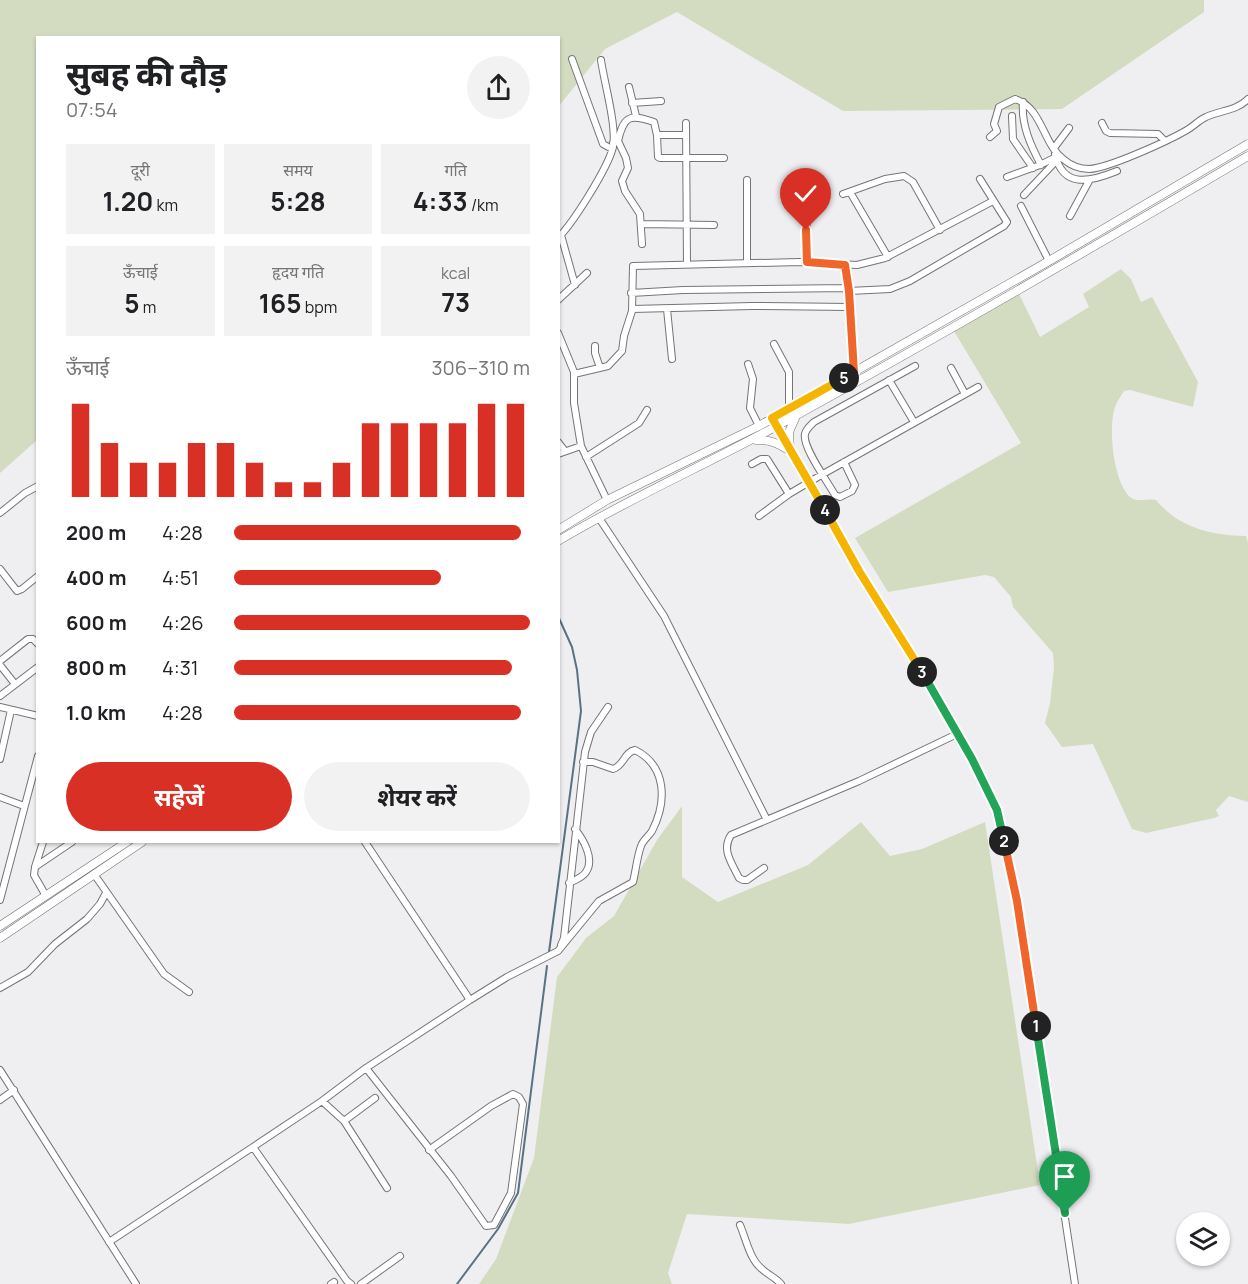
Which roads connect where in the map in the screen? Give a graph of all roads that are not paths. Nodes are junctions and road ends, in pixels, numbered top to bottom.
1 (572, 59) dead end
2 (601, 60) dead end
3 (629, 87) dead end
4 (1248, 99) edge
5 (662, 101) dead end
6 (1023, 102) junction
7 (632, 103) junction
8 (636, 116) junction
9 (1012, 116) dead end
10 (686, 123) dead end
11 (1102, 123) dead end
12 (1069, 128) dead end
13 (657, 135) junction
14 (686, 135) junction
15 (990, 137) dead end
16 (1165, 141) junction
17 (614, 144) junction
18 (1248, 144) edge
19 (1055, 154) junction
20 (1248, 156) edge
21 (724, 158) dead end
22 (686, 159) junction
23 (1041, 165) junction
24 (1033, 168) junction
25 (1117, 171) dead end
26 (1007, 177) dead end
27 (980, 179) dead end
28 (747, 180) dead end
29 (1089, 181) junction
30 (806, 187) dead end
31 (1024, 195) dead end
32 (993, 201) junction
33 (1021, 206) dead end
34 (1070, 216) dead end
35 (641, 224) junction
36 (714, 225) dead end
37 (687, 226) junction
38 (940, 230) junction
39 (560, 236) edge
40 (560, 240) edge
41 (642, 244) dead end
42 (888, 257) junction
43 (1048, 261) junction
44 (807, 262) junction
45 (747, 263) junction
46 (687, 264) junction
47 (845, 265) junction
48 (587, 273) dead end
49 (575, 285) junction
50 (849, 289) junction
51 (631, 293) junction
52 (560, 298) edge
53 (850, 307) junction
54 (632, 309) junction
55 (667, 309) junction
56 (560, 337) edge
57 (774, 344) dead end
58 (595, 346) dead end
59 (566, 350) junction
60 (560, 352) edge
61 (672, 359) dead end
62 (748, 364) dead end
63 (915, 366) dead end
64 (951, 368) dead end
65 (600, 369) junction
66 (854, 373) junction
67 (574, 374) junction
68 (889, 380) junction
69 (978, 387) dead end
70 (965, 394) junction
71 (789, 409) junction
72 (648, 410) dead end
73 (796, 415) junction
74 (774, 422) junction
75 (914, 422) junction
76 (759, 426) junction
77 (751, 440) junction
78 (560, 444) edge
79 (581, 446) junction
80 (566, 451) junction
81 (790, 451) junction
82 (560, 453) edge
83 (586, 457) junction
84 (844, 462) junction
85 (753, 464) dead end
86 (823, 474) junction
87 (809, 482) junction
88 (36, 487) edge
89 (789, 494) junction
90 (607, 500) junction
91 (0, 513) edge
92 (759, 516) dead end
93 (599, 518) junction
94 (560, 529) edge
95 (560, 540) edge
96 (0, 569) edge
97 (36, 578) edge
98 (36, 642) edge
99 (0, 663) edge
100 (36, 668) edge
101 (15, 684) junction
102 (0, 696) edge
103 (0, 707) edge
104 (608, 708) dead end
105 (11, 710) junction
106 (36, 716) edge
107 (8, 729) junction
108 (957, 734) junction
109 (0, 735) edge
110 (0, 759) edge
111 (584, 762) junction
112 (36, 763) edge
113 (0, 797) edge
114 (24, 806) junction
115 (767, 820) junction
116 (575, 830) junction
117 (43, 843) edge
118 (71, 843) edge
119 (126, 843) edge
120 (140, 843) edge
121 (365, 843) edge
122 (35, 867) junction
123 (764, 868) dead end
124 (94, 874) junction
125 (569, 883) junction
126 (106, 893) junction
127 (46, 896) junction
128 (0, 900) edge
129 (0, 926) edge
130 (0, 938) edge
131 (558, 951) junction
132 (0, 988) edge
133 (189, 992) dead end
134 (470, 1000) junction
135 (366, 1068) junction
136 (0, 1070) edge
137 (14, 1090) junction
138 (375, 1098) dead end
139 (0, 1100) edge
140 (322, 1101) junction
141 (344, 1121) junction
142 (253, 1147) junction
143 (429, 1149) junction
144 (387, 1188) dead end
145 (740, 1226) dead end
146 (109, 1242) junction
147 (400, 1256) dead end
148 (136, 1284) edge
149 (351, 1284) edge
150 (360, 1284) edge
151 (781, 1284) edge
152 (1076, 1284) edge

1 - 17 street
2 - 17 street
3 - 7 street
4 - 16 street
5 - 7 street
6 - 15 street
6 - 19 street
6 - 23 street
7 - 8 street
8 - 13 street
8 - 17 street
9 - 24 street
10 - 14 street
11 - 16 street
12 - 19 street
13 - 14 street
13 - 22 street
14 - 22 street
16 - 19 street
17 - 35 street
17 - 39 street
18 - 43 main road
19 - 23 street
19 - 29 street
19 - 31 street
20 - 73 main road
21 - 22 street
22 - 37 street
23 - 24 street
24 - 26 street
25 - 29 street
27 - 32 street
28 - 45 street
29 - 34 street
30 - 44 street
32 - 38 street
32 - 50 street
33 - 43 street
35 - 37 street
35 - 41 street
36 - 37 street
37 - 46 street
38 - 42 street
38 - 42 street
40 - 49 street
42 - 47 street
43 - 66 main road
44 - 45 street
44 - 47 street
45 - 46 street
46 - 51 street
47 - 50 street
48 - 49 street
49 - 52 street
50 - 51 street
50 - 53 street
51 - 54 street
53 - 55 street
53 - 66 street
54 - 55 street
54 - 65 street
55 - 61 street
56 - 59 street
57 - 71 street
58 - 65 street
59 - 60 street
59 - 67 street
62 - 76 street
63 - 68 street
64 - 70 street
65 - 67 street
66 - 71 main road
67 - 79 street
68 - 75 street
68 - 86 street
69 - 70 street
70 - 75 street
71 - 74 main road
72 - 83 street
73 - 74 main road
73 - 81 main road
74 - 76 main road
74 - 77 main road
74 - 81 street
75 - 84 street
76 - 90 main road
77 - 81 main road
77 - 93 main road
78 - 80 street
79 - 80 street
79 - 83 street
80 - 82 street
81 - 87 street
83 - 90 street
84 - 86 street
84 - 86 street
85 - 89 street
86 - 87 street
87 - 89 street
87 - 108 street
88 - 91 street
89 - 92 street
90 - 94 main road
93 - 95 main road
93 - 115 street
96 - 97 street
98 - 99 street
99 - 101 street
100 - 101 street
101 - 102 street
103 - 105 street
104 - 111 street
105 - 106 street
105 - 107 street
107 - 109 street
107 - 110 street
108 - 115 street
108 - 152 street
111 - 116 street
111 - 131 street
112 - 114 street
113 - 114 street
114 - 128 street
115 - 123 street
116 - 125 street
116 - 125 street
117 - 122 street
118 - 122 street
119 - 127 main road
120 - 124 main road
121 - 134 street
122 - 127 street
124 - 126 street
124 - 130 main road
125 - 131 street
126 - 132 street
126 - 133 street
127 - 129 main road
131 - 134 street
134 - 135 street
135 - 140 street
135 - 143 street
136 - 137 street
137 - 139 street
137 - 146 street
138 - 141 street
140 - 141 street
140 - 142 street
141 - 144 street
142 - 146 street
142 - 149 street
143 - 143 street
145 - 151 street
146 - 148 street
147 - 150 street

